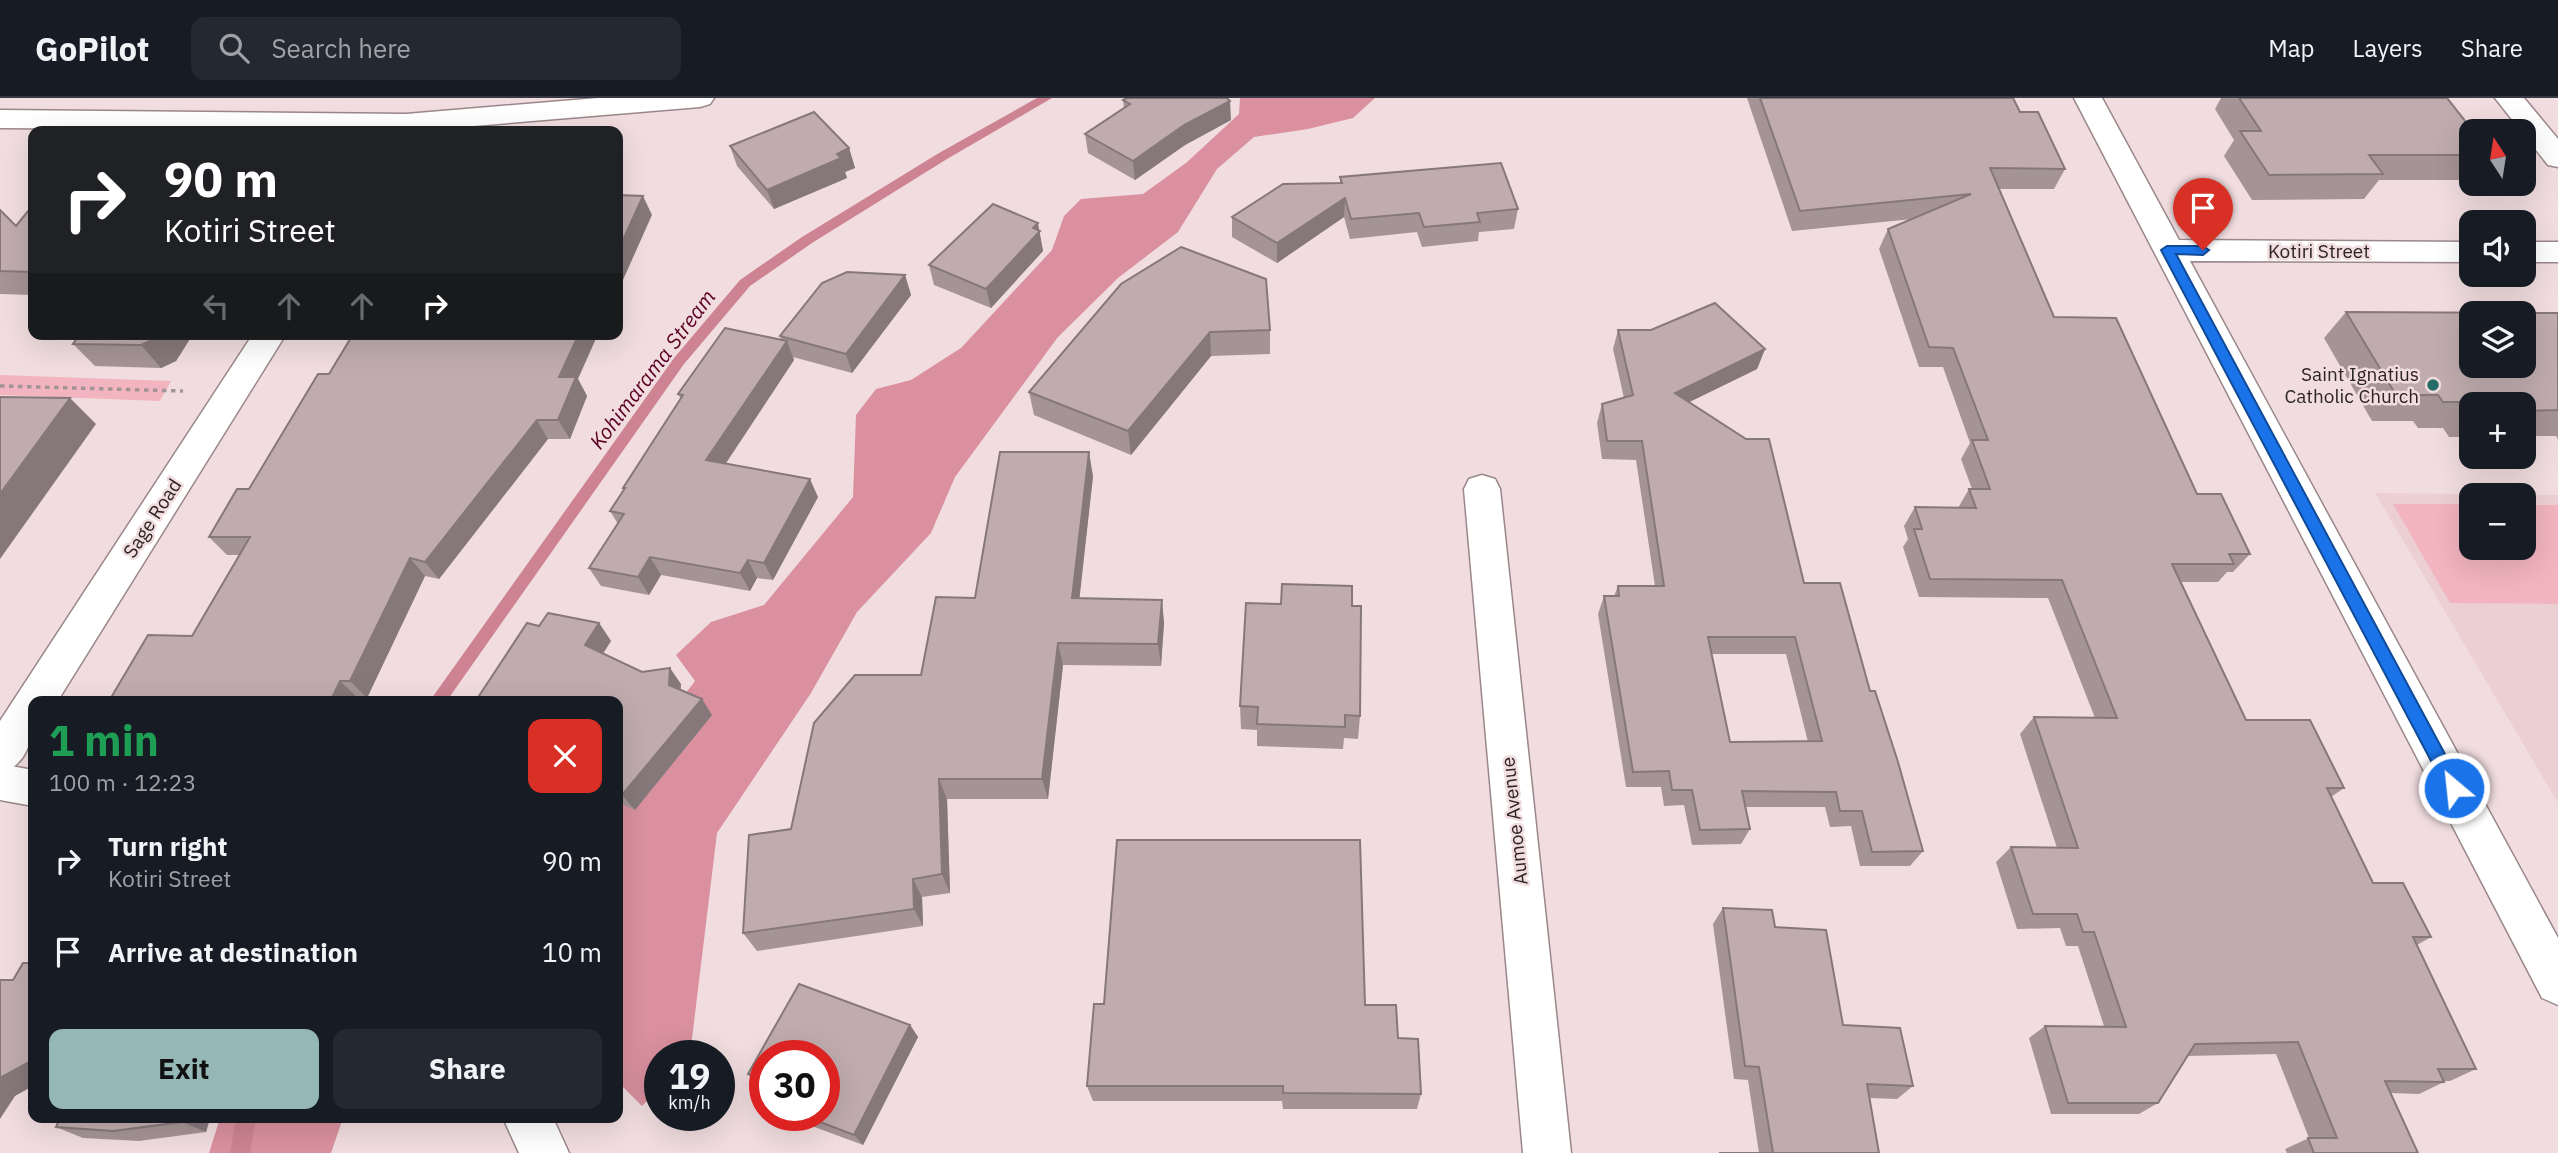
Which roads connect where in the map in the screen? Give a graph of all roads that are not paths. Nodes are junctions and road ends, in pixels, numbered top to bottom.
1 (700, 98) edge
2 (2088, 98) edge
3 (2509, 98) edge
4 (0, 118) edge
5 (358, 126) edge
6 (413, 126) edge
7 (2558, 158) edge
8 (2167, 250) junction
9 (2459, 252) edge
10 (2536, 252) edge
11 (2558, 252) edge
12 (266, 340) edge
13 (1482, 489) dead end
14 (38, 696) edge
15 (28, 712) edge
16 (0, 756) edge
17 (0, 782) edge
18 (28, 787) edge
19 (2558, 983) edge
20 (530, 1123) edge
21 (545, 1153) edge
22 (1547, 1153) edge

1 - 6 street
2 - 8 street
3 - 7 street
4 - 5 street
8 - 9 street, Kotiri Street
8 - 19 street
10 - 11 street
12 - 14 street, Sage Road
13 - 22 street, Aumoe Avenue
15 - 16 street, Sage Road
17 - 18 street
20 - 21 street

